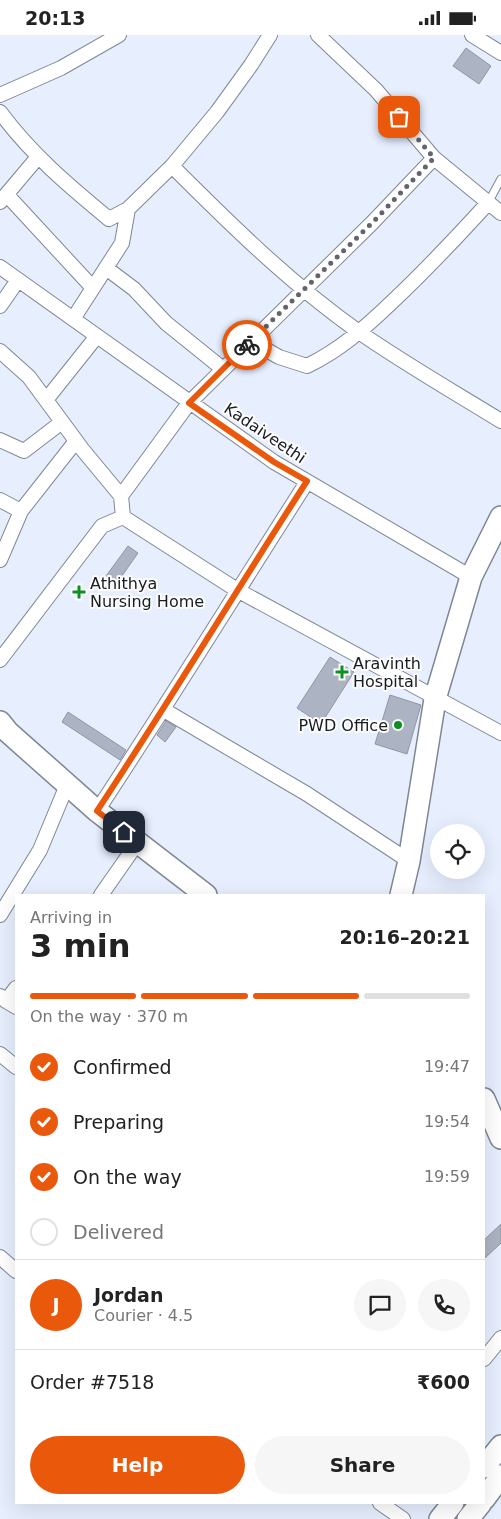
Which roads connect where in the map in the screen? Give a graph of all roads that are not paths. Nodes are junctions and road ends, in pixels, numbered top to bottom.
1 (270, 35) edge
2 (318, 35) edge
3 (472, 35) edge
4 (114, 36) edge
5 (501, 53) edge
6 (0, 95) edge
7 (0, 112) edge
8 (38, 157) junction
9 (434, 158) junction
10 (172, 166) junction
11 (501, 181) edge
12 (4, 198) edge
13 (488, 203) junction
14 (128, 209) junction
15 (501, 213) edge
16 (0, 267) edge
17 (106, 268) junction
18 (18, 280) junction
19 (93, 287) junction
20 (304, 290) junction
21 (0, 305) edge
22 (74, 319) junction
23 (360, 333) junction
24 (97, 336) junction
25 (251, 341) junction
26 (0, 351) edge
27 (223, 369) junction
28 (46, 400) junction
29 (189, 403) junction
30 (501, 421) edge
31 (62, 422) junction
32 (0, 440) edge
33 (76, 441) junction
34 (307, 481) junction
35 (121, 496) junction
36 (0, 500) edge
37 (21, 511) junction
38 (123, 517) junction
39 (501, 517) edge
40 (0, 560) edge
41 (471, 577) junction
42 (238, 590) junction
43 (0, 660) edge
44 (435, 699) junction
45 (164, 710) junction
46 (0, 722) edge
47 (501, 733) edge
48 (67, 785) junction
49 (97, 811) junction
50 (138, 842) junction
51 (409, 861) junction
52 (102, 894) edge
53 (205, 894) edge
54 (401, 894) edge
55 (0, 915) edge
56 (15, 989) edge
57 (7, 1001) edge
58 (0, 1054) edge
59 (15, 1066) edge
60 (485, 1101) edge
61 (485, 1127) edge
62 (501, 1140) edge
63 (0, 1257) edge
64 (15, 1270) edge
65 (501, 1338) edge
66 (485, 1358) edge
67 (501, 1446) edge
68 (485, 1466) edge
69 (501, 1476) edge
70 (485, 1498) edge
71 (382, 1504) edge
72 (453, 1504) edge
73 (480, 1504) edge
74 (404, 1519) edge
75 (440, 1519) edge
76 (468, 1519) edge

1 - 10 street
2 - 9 street
3 - 5 street
4 - 6 street
7 - 8 street
8 - 12 street
8 - 14 street
9 - 13 street
9 - 20 street
10 - 14 street
10 - 20 street
11 - 13 lane
12 - 19 street
13 - 15 street
13 - 23 street
14 - 17 street
16 - 18 street, Kadaiveethi
17 - 19 street
17 - 27 street
18 - 21 street
18 - 22 street, Kadaiveethi
19 - 22 street
20 - 23 street
20 - 25 street
22 - 24 street, Kadaiveethi
23 - 25 street
23 - 30 street
24 - 28 street
24 - 29 street, Kadaiveethi
25 - 27 street
26 - 28 street
27 - 29 street
28 - 31 street
29 - 34 street, Kadaiveethi
29 - 35 street
31 - 32 street
31 - 33 street
33 - 35 street
33 - 37 street
34 - 41 street, Kadaiveethi
34 - 42 street
35 - 38 street
36 - 37 street
37 - 40 street
38 - 42 street
38 - 43 street
39 - 41 main road
41 - 44 main road
42 - 44 street
42 - 45 street
44 - 47 street
44 - 51 main road
45 - 49 street
45 - 51 street
46 - 48 main road
48 - 49 main road
48 - 55 street
49 - 50 main road
50 - 52 street
50 - 53 main road
51 - 54 main road
56 - 57 street
58 - 59 street
60 - 62 main road
61 - 62 main road
63 - 64 street
65 - 66 street
67 - 68 main road
69 - 70 main road
71 - 74 street
72 - 75 main road
73 - 76 main road

